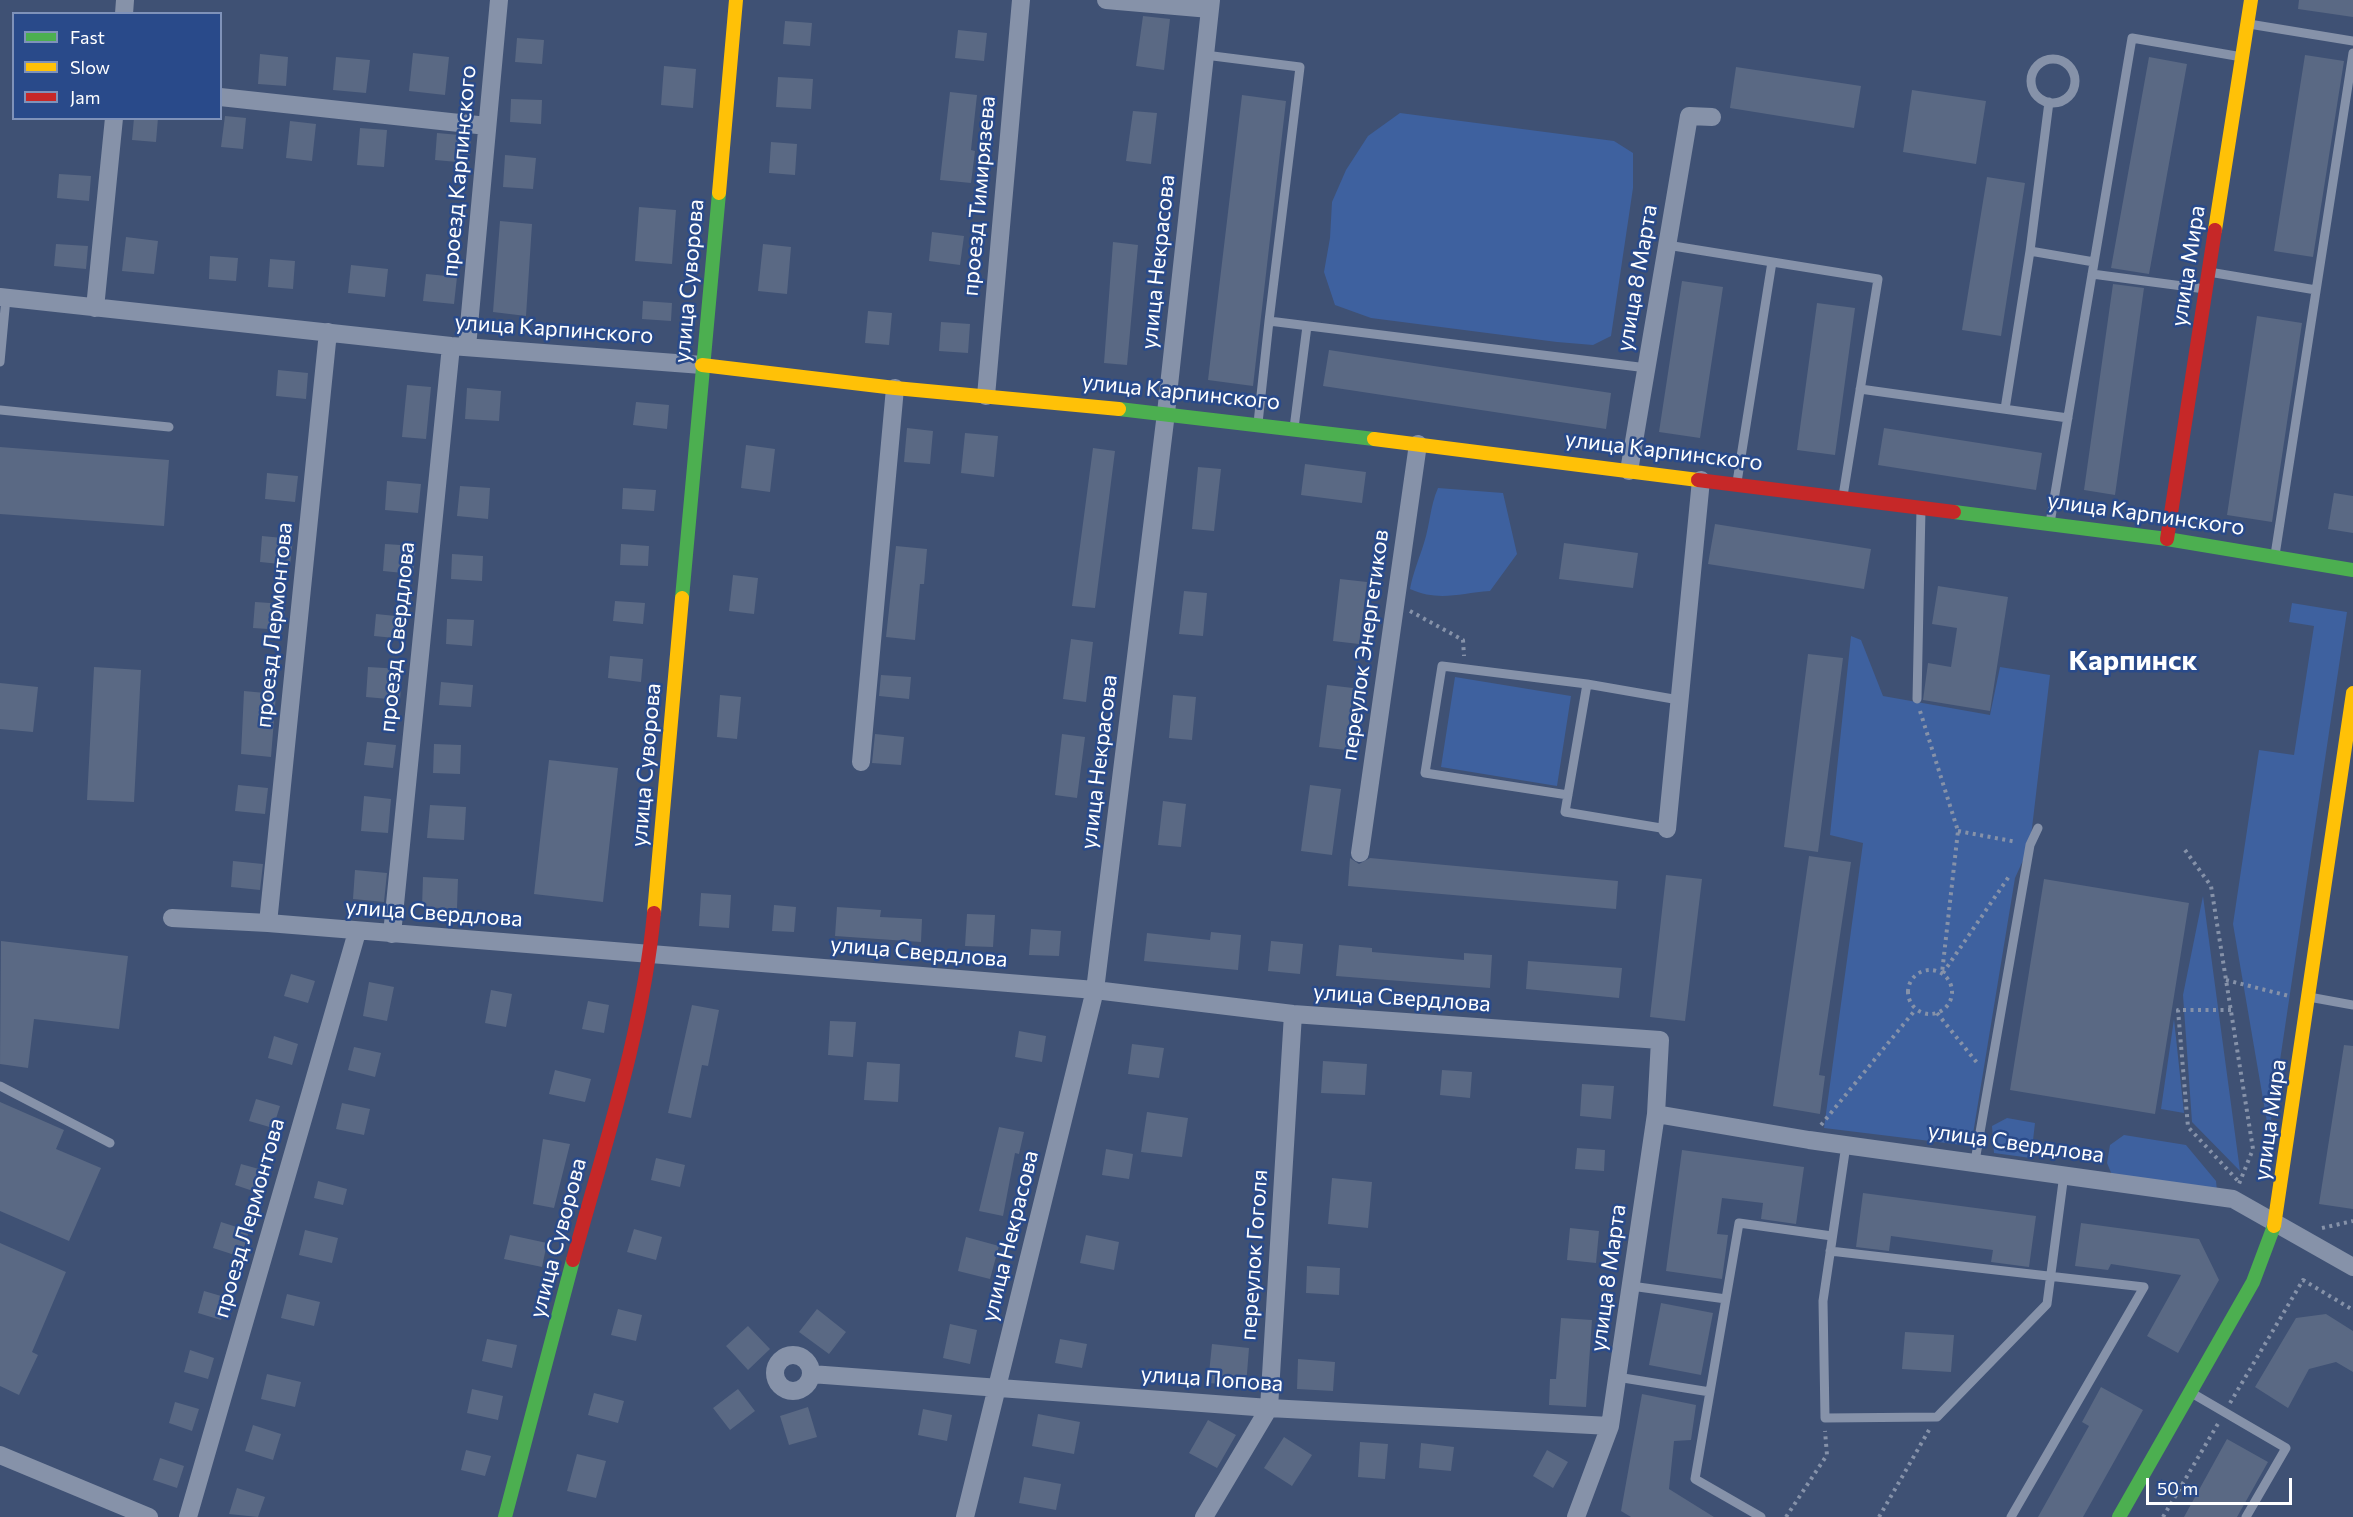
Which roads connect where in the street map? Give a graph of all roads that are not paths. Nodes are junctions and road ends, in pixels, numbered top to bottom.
1 (499, 0) edge
2 (736, 0) edge
3 (1021, 0) edge
4 (1106, 0) edge
5 (2251, 0) edge
6 (1211, 4) edge
7 (2247, 24) junction
8 (2353, 41) edge
9 (2353, 53) edge
10 (1205, 55) junction
11 (2242, 57) junction
12 (222, 97) edge
13 (2049, 102) junction
14 (1713, 117) dead end
15 (114, 120) edge
16 (487, 126) junction
17 (1667, 245) junction
18 (2030, 251) junction
19 (1772, 262) junction
20 (2094, 262) junction
21 (2209, 272) junction
22 (2092, 274) junction
23 (2206, 289) junction
24 (2316, 290) junction
25 (3, 298) edge
26 (95, 308) junction
27 (1269, 321) junction
28 (1307, 326) junction
29 (327, 332) junction
30 (459, 346) junction
31 (0, 362) edge
32 (702, 365) junction
33 (1647, 368) junction
34 (895, 388) junction
35 (1860, 389) junction
36 (986, 396) junction
37 (2005, 409) junction
38 (0, 410) edge
39 (1166, 412) junction
40 (2068, 418) junction
41 (1258, 424) junction
42 (169, 427) dead end
43 (1293, 429) junction
44 (1418, 444) junction
45 (1629, 471) junction
46 (1701, 480) junction
47 (1736, 485) junction
48 (1843, 498) junction
49 (1922, 508) junction
50 (2050, 524) junction
51 (2167, 539) junction
52 (2275, 557) junction
53 (2353, 570) edge
54 (1587, 684) junction
55 (2353, 693) edge
56 (1917, 699) road end
57 (1679, 700) junction
58 (861, 762) dead end
59 (1568, 795) junction
60 (2038, 828) dead end
61 (1667, 829) joint
62 (1360, 853) dead end
63 (172, 918) dead end
64 (268, 923) junction
65 (357, 932) junction
66 (392, 934) junction
67 (650, 954) junction
68 (1095, 990) junction
69 (2309, 999) junction
70 (2353, 1005) edge
71 (1293, 1014) junction
72 (1660, 1040) joint
73 (0, 1086) edge
74 (1656, 1114) junction
75 (110, 1143) dead end
76 (1846, 1145) junction
77 (1975, 1161) junction
78 (2064, 1174) junction
79 (2276, 1222) junction
80 (1832, 1236) junction
81 (1830, 1251) junction
82 (2353, 1267) edge
83 (2050, 1276) junction
84 (1631, 1286) junction
85 (1726, 1299) junction
86 (811, 1374) dead end
87 (1617, 1377) junction
88 (997, 1388) junction
89 (1710, 1392) junction
90 (2190, 1392) junction
91 (1269, 1408) junction
92 (1610, 1426) junction
93 (0, 1455) edge
94 (1579, 1516) edge
95 (149, 1517) edge
96 (188, 1517) edge
97 (505, 1517) edge
98 (965, 1517) edge
99 (1204, 1517) edge
100 (1761, 1517) edge
101 (2011, 1517) edge
102 (2119, 1517) edge
103 (2246, 1517) edge

1 - 16 street, проезд Карпинского
2 - 32 street, улица Суворова
3 - 36 street, проезд Тимирязева
4 - 6 street
5 - 7 street, улица Мира
6 - 10 street, улица Некрасова
7 - 8 lane
7 - 11 street, улица Мира
9 - 24 lane
10 - 27 lane
10 - 39 street, улица Некрасова
11 - 20 lane
11 - 21 street, улица Мира
12 - 16 street
13 - 13 lane
13 - 18 lane
14 - 17 street, улица 8 Марта
15 - 26 street
16 - 30 street, проезд Карпинского
17 - 19 lane
17 - 33 street, улица 8 Марта
18 - 20 lane
18 - 37 lane
19 - 35 lane
19 - 47 lane
20 - 22 lane
21 - 23 street, улица Мира
21 - 24 lane
22 - 23 lane
22 - 40 lane
23 - 51 street, улица Мира
24 - 52 lane
25 - 26 street, улица Карпинского
25 - 31 lane
26 - 29 street, улица Карпинского
27 - 28 lane
27 - 41 lane
28 - 33 lane
28 - 43 lane
29 - 30 street, улица Карпинского
29 - 64 street, проезд Лермонтова
30 - 32 street, улица Карпинского
30 - 66 street, проезд Свердлова
32 - 34 street, улица Карпинского
32 - 67 street, улица Суворова
33 - 45 street, улица 8 Марта
34 - 36 street, улица Карпинского
34 - 58 street
35 - 37 lane
35 - 48 lane
36 - 39 street, улица Карпинского
37 - 40 lane
38 - 42 lane
39 - 41 street, улица Карпинского
39 - 68 street, улица Некрасова
40 - 50 lane
41 - 43 street, улица Карпинского
43 - 44 street, улица Карпинского
44 - 45 street, улица Карпинского
44 - 62 street, переулок Энергетиков
45 - 46 street, улица Карпинского
46 - 47 street, улица Карпинского
46 - 57 street
47 - 48 street, улица Карпинского
48 - 49 street, улица Карпинского
49 - 50 street, улица Карпинского
49 - 56 lane
50 - 51 street, улица Карпинского
51 - 52 street, улица Карпинского
52 - 53 street, улица Карпинского
54 - 57 lane
54 - 59 lane
54 - 59 lane
55 - 69 street, улица Мира
57 - 61 street
59 - 61 lane
60 - 77 lane
63 - 64 street, улица Свердлова
64 - 65 street, улица Свердлова
65 - 66 street, улица Свердлова
65 - 96 street, проезд Лермонтова
66 - 67 street, улица Свердлова
67 - 68 street, улица Свердлова
67 - 97 street, улица Суворова
68 - 71 street, улица Свердлова
68 - 88 street, улица Некрасова
69 - 70 lane
69 - 79 street, улица Мира
71 - 72 street, улица Свердлова
71 - 91 street, переулок Гоголя
72 - 74 street, улица 8 Марта
73 - 75 lane
74 - 76 street, улица Свердлова
74 - 84 street, улица 8 Марта
76 - 77 street, улица Свердлова
76 - 80 lane
77 - 78 street, улица Свердлова
78 - 79 street, улица Свердлова
78 - 83 lane
79 - 82 street, улица Свердлова
79 - 90 street, улица Мира
80 - 81 lane
80 - 85 lane
81 - 83 lane
81 - 83 lane
83 - 101 lane
84 - 85 lane
84 - 87 street, улица 8 Марта
85 - 89 lane
86 - 88 street, улица Попова
87 - 89 lane
87 - 92 street, улица 8 Марта
88 - 91 street, улица Попова
88 - 98 street, улица Некрасова
89 - 100 lane
90 - 102 street, улица Мира
90 - 103 lane
91 - 92 street, улица Попова
91 - 99 street, переулок Гоголя
92 - 94 street, улица 8 Марта
93 - 95 street

